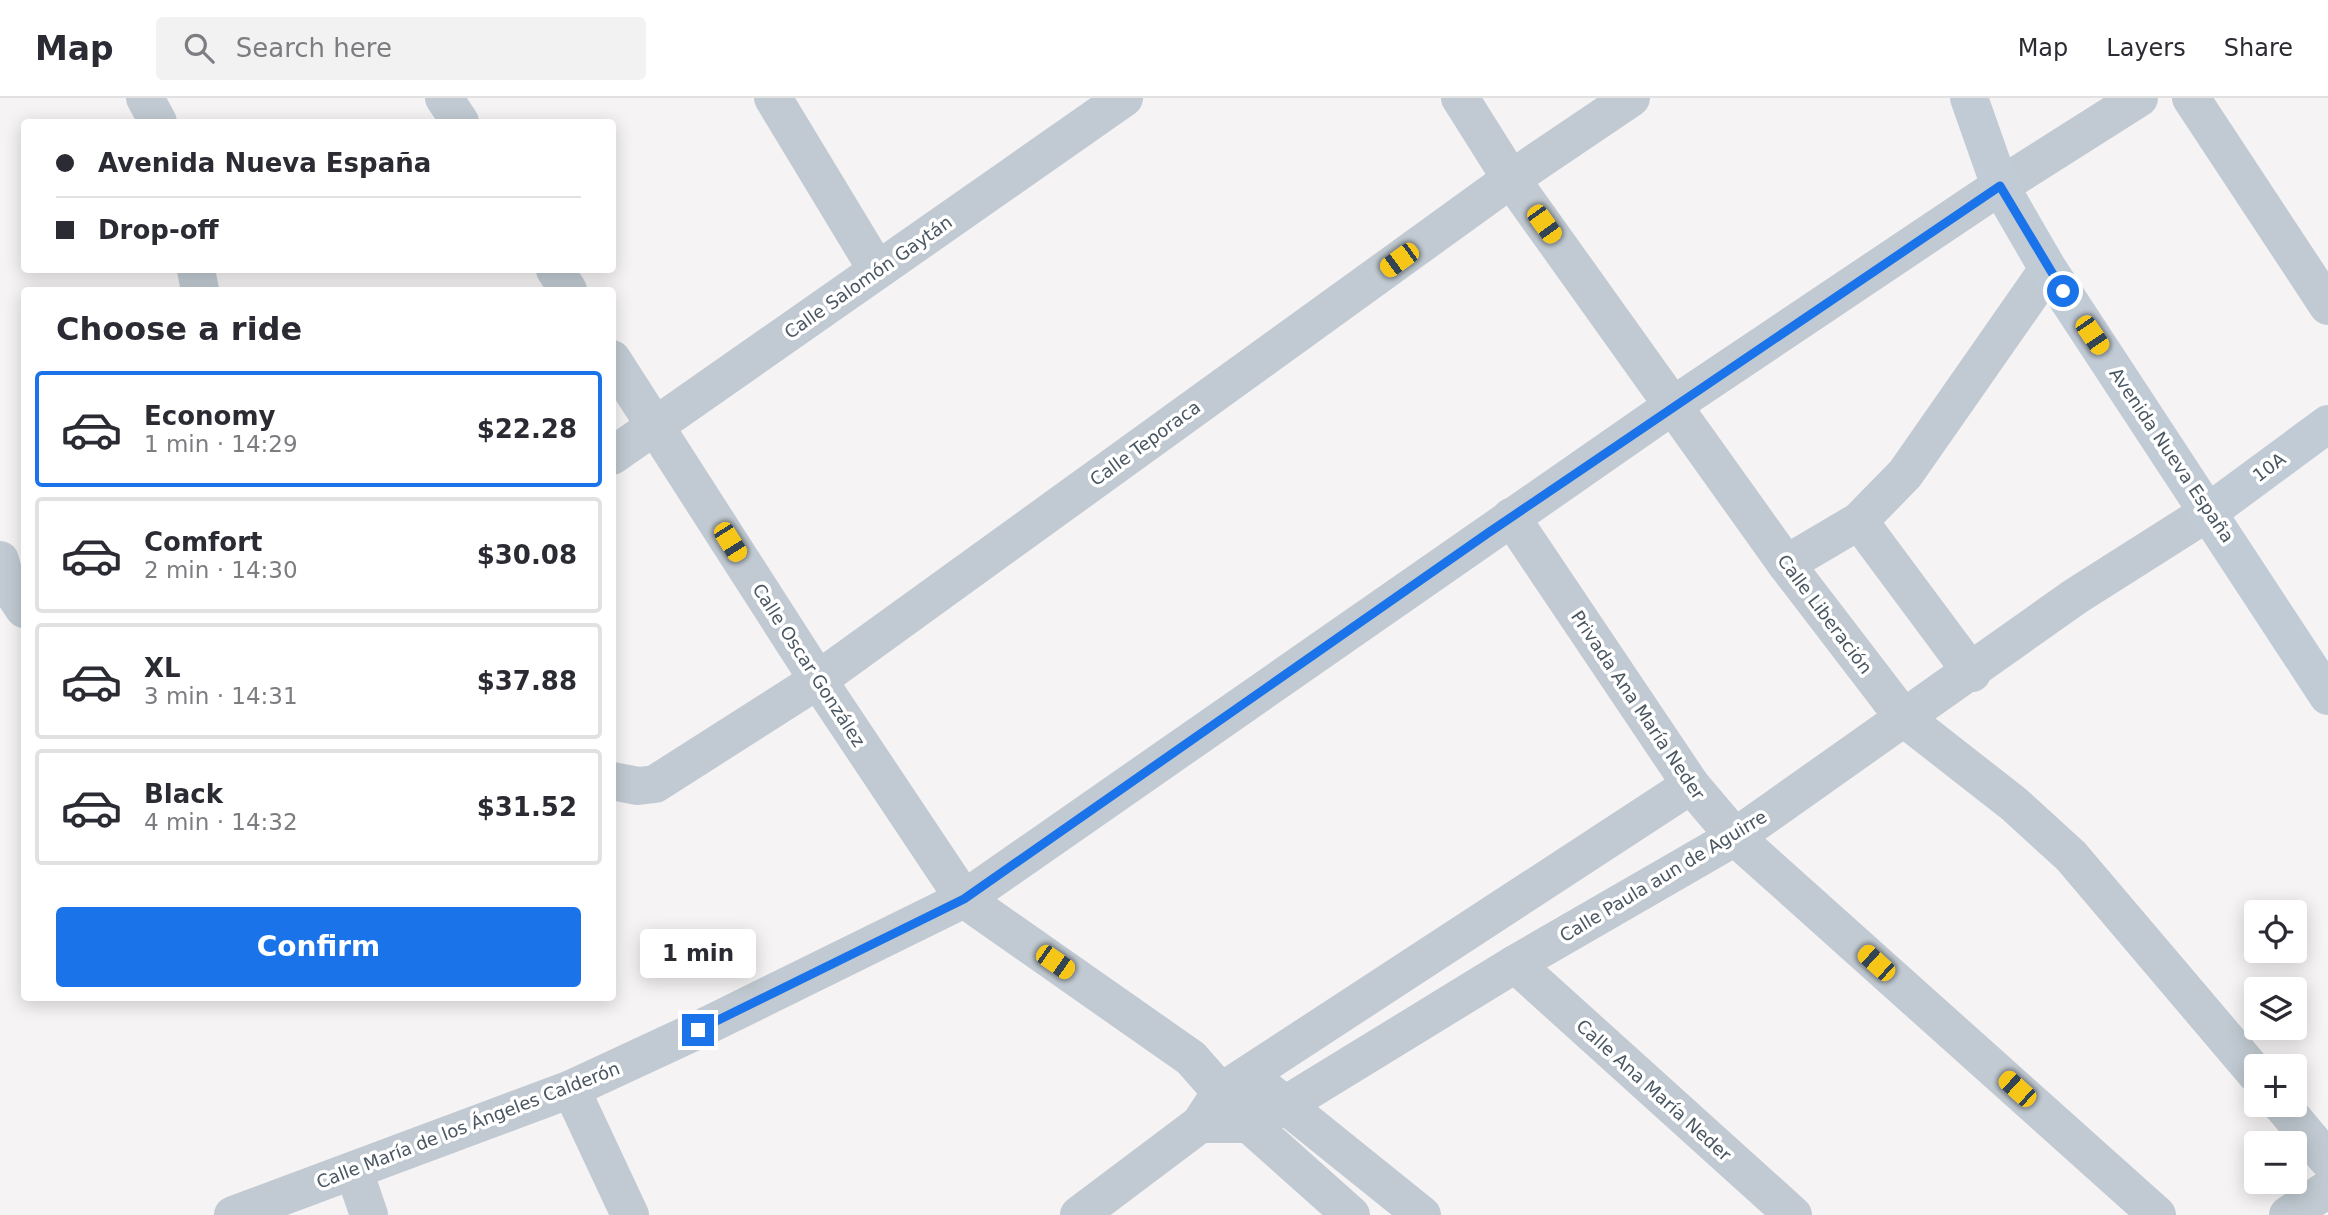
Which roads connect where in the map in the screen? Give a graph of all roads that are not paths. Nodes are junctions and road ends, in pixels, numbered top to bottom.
1 (145, 98) edge
2 (444, 98) edge
3 (773, 98) edge
4 (1124, 98) edge
5 (1460, 98) edge
6 (1631, 98) edge
7 (1969, 98) edge
8 (2139, 98) edge
9 (2191, 98) edge
10 (156, 119) edge
11 (458, 119) edge
12 (1511, 179) junction
13 (2000, 186) junction
14 (2048, 269) junction
15 (877, 270) junction
16 (2328, 306) edge
17 (616, 365) edge
18 (1675, 404) junction
19 (2328, 424) edge
20 (656, 427) junction
21 (616, 453) edge
22 (2210, 511) junction
23 (1511, 517) junction
24 (1859, 521) junction
25 (0, 559) edge
26 (1786, 564) junction
27 (21, 604) edge
28 (1972, 673) junction
29 (818, 680) junction
30 (2328, 695) edge
31 (1904, 718) junction
32 (616, 782) edge
33 (1691, 786) junction
34 (1735, 837) junction
35 (964, 899) junction
36 (1514, 964) junction
37 (2244, 1060) edge
38 (1234, 1084) junction
39 (571, 1089) junction
40 (1286, 1105) junction
41 (2292, 1117) edge
42 (1200, 1124) junction
43 (1249, 1124) junction
44 (2328, 1160) edge
45 (354, 1171) junction
46 (2328, 1189) edge
47 (233, 1215) edge
48 (369, 1215) edge
49 (630, 1215) edge
50 (1079, 1215) edge
51 (1351, 1215) edge
52 (1422, 1215) edge
53 (1793, 1215) edge
54 (2157, 1215) edge
55 (2288, 1215) edge

1 - 10 street
2 - 11 street
3 - 15 street
4 - 15 street, Calle Salomón Gaytán
5 - 12 street, Calle Liberación
6 - 12 street, Calle Teporaca
7 - 13 main road, Avenida Nueva España
8 - 13 street, Calle María de los Ángeles Calderón
9 - 16 street
12 - 18 street, Calle Liberación
12 - 29 street, Calle Teporaca
13 - 14 main road, Avenida Nueva España
13 - 18 street, Calle María de los Ángeles Calderón
14 - 22 main road, Avenida Nueva España
14 - 24 street
15 - 20 street, Calle Salomón Gaytán
17 - 20 street, Calle Oscar González
18 - 23 street, Calle María de los Ángeles Calderón
18 - 26 street, Calle Liberación
19 - 22 main road, 10A
20 - 21 street, Calle Salomón Gaytán
20 - 29 street, Calle Oscar González
22 - 28 street, Calle Paula aun de Aguirre
22 - 30 main road, Avenida Nueva España
23 - 33 street, Privada Ana María Neder
23 - 35 street, Calle María de los Ángeles Calderón
24 - 26 street
24 - 28 street
25 - 27 street
26 - 31 street, Calle Liberación
28 - 31 street, Calle Paula aun de Aguirre
29 - 32 street, Calle Teporaca
29 - 35 street, Calle Oscar González
31 - 34 street, Calle Paula aun de Aguirre
31 - 37 street, Calle Liberación
33 - 34 street, Privada Ana María Neder
33 - 38 street
34 - 36 street, Calle Paula aun de Aguirre
34 - 54 street, Privada Ana María Neder
35 - 38 street
35 - 39 street, Calle María de los Ángeles Calderón
36 - 40 street, Calle Paula aun de Aguirre
36 - 53 street, Calle Ana María Neder
38 - 40 street
38 - 42 street
38 - 43 street
39 - 45 street, Calle María de los Ángeles Calderón
39 - 49 street
40 - 43 street, Calle Paula aun de Aguirre
40 - 52 street
41 - 44 street
42 - 43 street, Calle Paula aun de Aguirre
42 - 50 street
43 - 51 street
45 - 47 street, Calle María de los Ángeles Calderón
45 - 48 street
46 - 55 street

